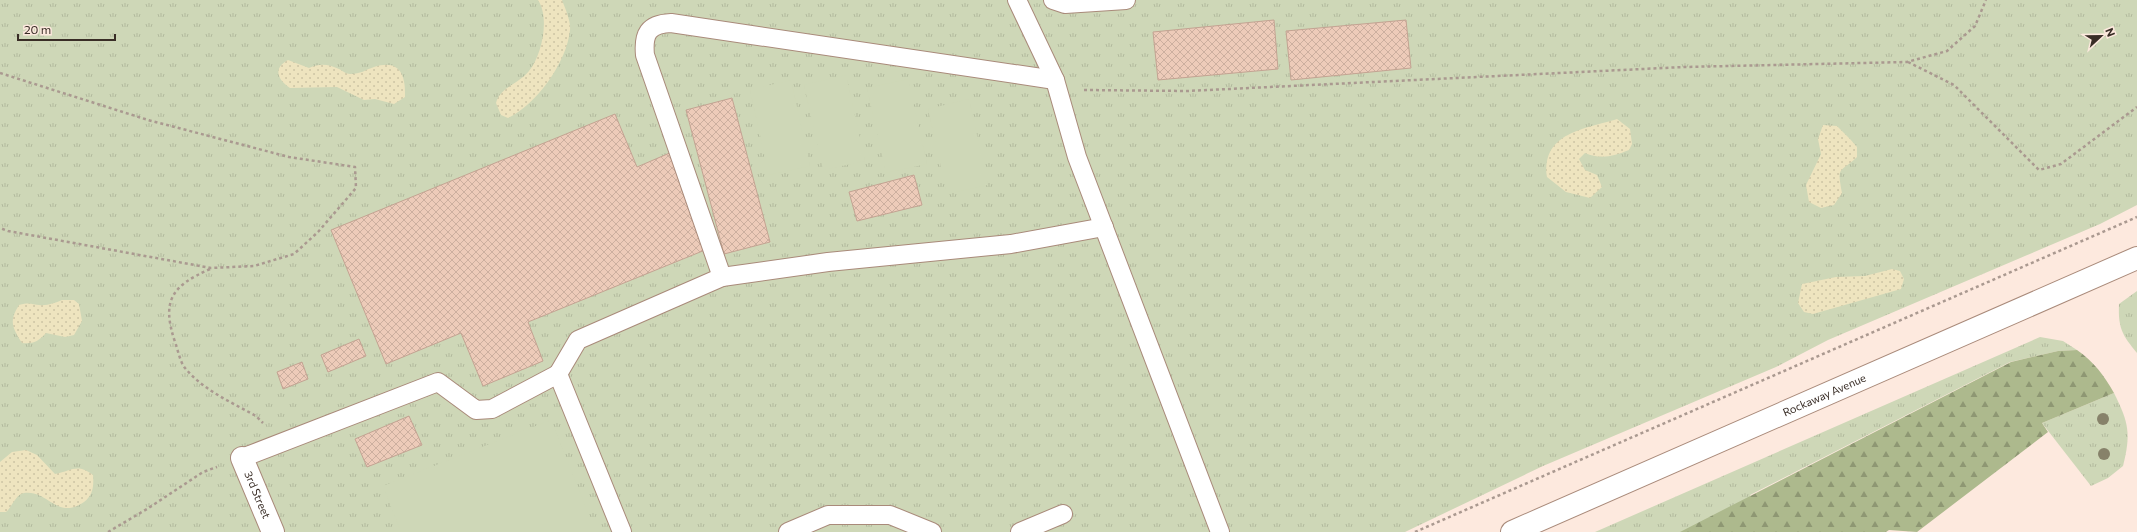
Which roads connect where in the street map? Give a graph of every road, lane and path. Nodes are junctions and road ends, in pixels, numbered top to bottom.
1 (1017, 0) edge
2 (1053, 0) edge
3 (1126, 0) edge
4 (1986, 0) edge
5 (1907, 62) junction
6 (0, 72) edge
7 (1056, 85) junction
8 (2137, 107) edge
9 (2137, 217) edge
10 (1104, 227) junction
11 (0, 228) edge
12 (2137, 258) edge
13 (211, 268) junction
14 (722, 277) junction
15 (558, 374) junction
16 (284, 442) junction
17 (242, 458) junction
18 (1063, 514) dead end
19 (108, 532) edge
20 (273, 532) edge
21 (622, 532) edge
22 (788, 532) edge
23 (932, 532) edge
24 (1020, 532) edge
25 (1220, 532) edge
26 (1415, 532) edge
27 (1512, 532) edge

1 - 7 lane
2 - 3 lane
4 - 5 path
5 - 7 path
5 - 8 path
6 - 13 path
7 - 10 lane
7 - 14 lane
9 - 26 path
10 - 14 lane
10 - 25 lane
11 - 13 path
12 - 27 main road, Rockaway Avenue
13 - 16 path
14 - 15 lane
15 - 16 lane
15 - 21 lane
16 - 17 lane
17 - 19 path
17 - 20 main road, 3rd Street
18 - 24 lane
22 - 23 lane

